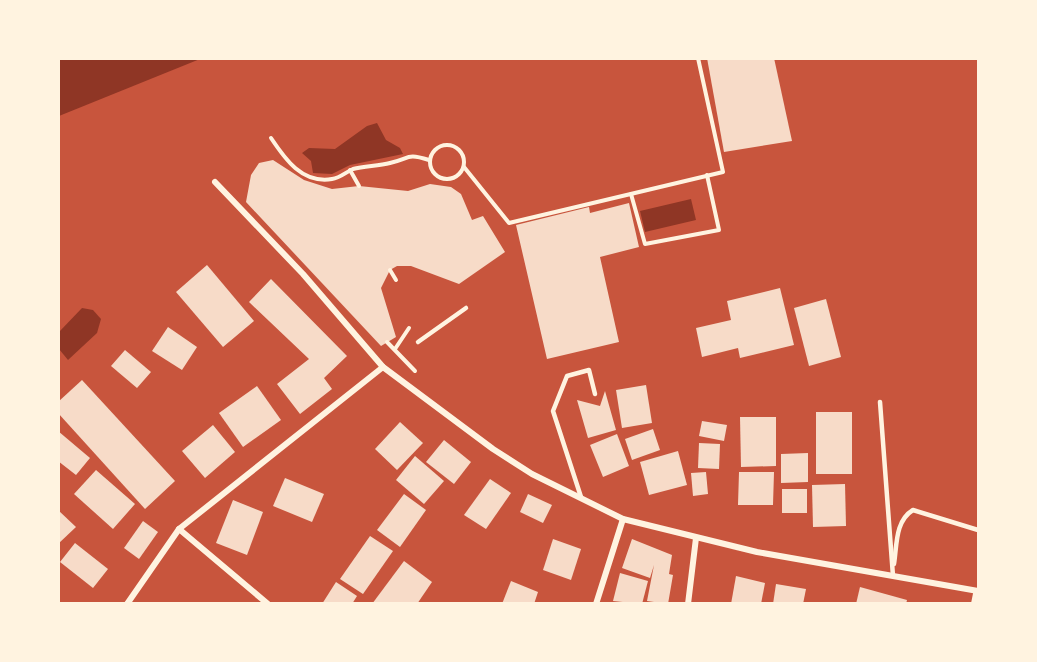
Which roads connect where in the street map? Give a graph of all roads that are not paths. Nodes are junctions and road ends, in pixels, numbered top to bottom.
1 (215, 182) dead end
2 (466, 308) dead end
3 (418, 342) dead end
4 (383, 367) junction
5 (595, 394) dead end
6 (880, 402) dead end
7 (581, 497) junction
8 (623, 519) junction
9 (179, 530) junction
10 (978, 530) edge
11 (696, 538) junction
12 (893, 576) junction
13 (978, 593) edge
14 (127, 603) edge
15 (268, 603) edge
16 (596, 603) edge
17 (688, 603) edge
18 (976, 603) edge

1 - 4 street
2 - 3 lane
4 - 7 street
4 - 9 street
5 - 7 lane
6 - 12 lane
7 - 8 street
8 - 11 street
8 - 16 street
9 - 14 street
9 - 15 street
10 - 12 lane
11 - 12 street
11 - 17 street
12 - 13 street
13 - 18 street

